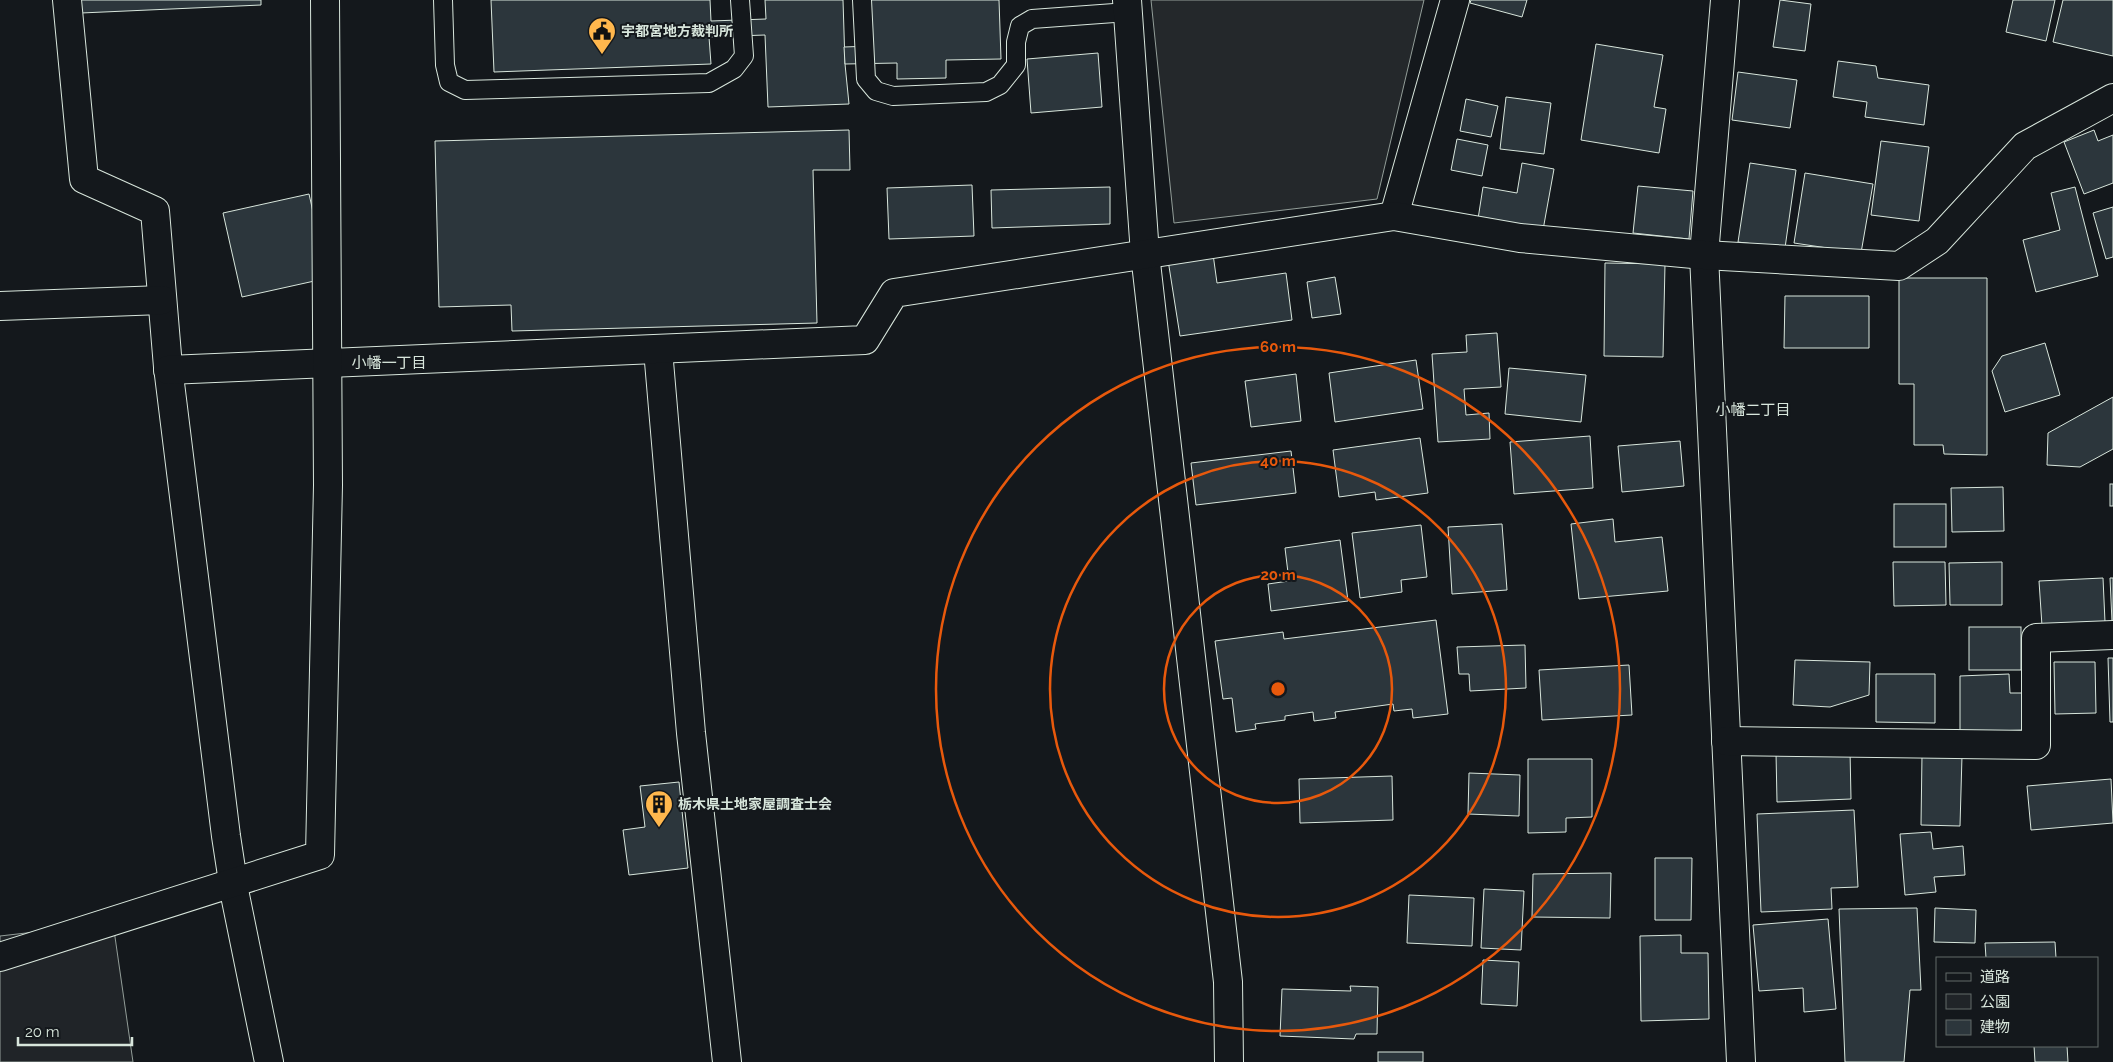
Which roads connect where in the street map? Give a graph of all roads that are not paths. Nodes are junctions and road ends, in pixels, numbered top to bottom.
1 (67, 0) edge
2 (325, 0) edge
3 (443, 0) edge
4 (740, 0) edge
5 (862, 0) edge
6 (1455, 0) edge
7 (1725, 0) edge
8 (1128, 6) edge
9 (2113, 98) edge
10 (1394, 216) junction
11 (1145, 254) junction
12 (1704, 255) junction
13 (162, 300) junction
14 (0, 306) edge
15 (658, 350) junction
16 (168, 370) junction
17 (2113, 635) edge
18 (1726, 741) junction
19 (0, 957) edge
20 (269, 1062) edge
21 (727, 1062) edge
22 (1229, 1062) edge
23 (1740, 1062) edge

1 - 13 street
2 - 19 street
3 - 4 lane
5 - 8 lane
6 - 10 street
7 - 12 street
8 - 11 street
9 - 12 street
10 - 11 street
10 - 12 street
11 - 15 street
11 - 22 street
12 - 18 street
13 - 14 street
13 - 16 street
15 - 16 street
15 - 21 street
16 - 20 street
17 - 18 street
18 - 23 street

